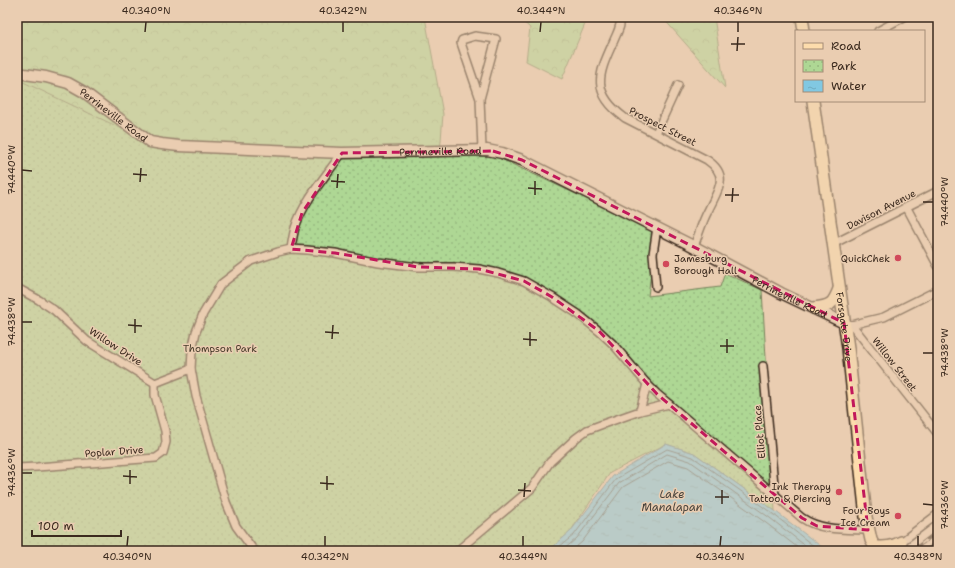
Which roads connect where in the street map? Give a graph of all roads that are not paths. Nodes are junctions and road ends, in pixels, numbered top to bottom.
1 (620, 17) edge
2 (802, 17) edge
3 (904, 17) edge
4 (804, 30) edge
5 (880, 30) edge
6 (17, 73) edge
7 (678, 85) dead end
8 (480, 99) junction
9 (813, 102) edge
10 (656, 133) junction
11 (482, 150) junction
12 (342, 153) junction
13 (938, 192) edge
14 (907, 208) junction
15 (657, 227) junction
16 (833, 244) junction
17 (694, 246) junction
18 (290, 250) junction
19 (938, 266) edge
20 (656, 287) dead end
21 (17, 288) edge
22 (840, 288) junction
23 (938, 290) edge
24 (814, 308) junction
25 (848, 324) junction
26 (763, 366) dead end
27 (191, 369) junction
28 (155, 383) junction
29 (647, 384) junction
30 (669, 404) junction
31 (640, 411) junction
32 (938, 434) edge
33 (17, 468) edge
34 (775, 495) junction
35 (938, 514) edge
36 (868, 530) junction
37 (897, 547) edge
38 (938, 547) edge
39 (876, 549) edge
40 (255, 551) edge
41 (456, 551) edge
42 (933, 551) edge

1 - 10 street, Prospect Street
2 - 4 main road
3 - 5 street
6 - 12 street, Perrineville Road
7 - 10 street
8 - 8 street
8 - 11 street
9 - 16 main road, Forsgate Drive
10 - 17 street, Prospect Street
11 - 12 street, Perrineville Road
11 - 15 street, Perrineville Road
12 - 18 street
13 - 14 street, Davison Avenue
14 - 16 street, Davison Avenue
14 - 19 street
15 - 17 street, Perrineville Road
15 - 20 street
16 - 22 main road, Forsgate Drive
17 - 24 street, Perrineville Road
18 - 27 street
18 - 29 street
21 - 28 street, Willow Drive
22 - 24 main road
22 - 25 main road, Forsgate Drive
23 - 25 street
24 - 25 street, Perrineville Road
25 - 32 street, Willow Street
25 - 36 main road, Forsgate Drive
26 - 34 street, Elliot Place
27 - 28 street
27 - 40 street
28 - 33 street, Poplar Drive
29 - 30 street
29 - 31 street
30 - 31 street
30 - 34 street
31 - 41 street
34 - 36 street
35 - 37 street
36 - 39 main road, Forsgate Drive
37 - 39 main road
38 - 42 street

